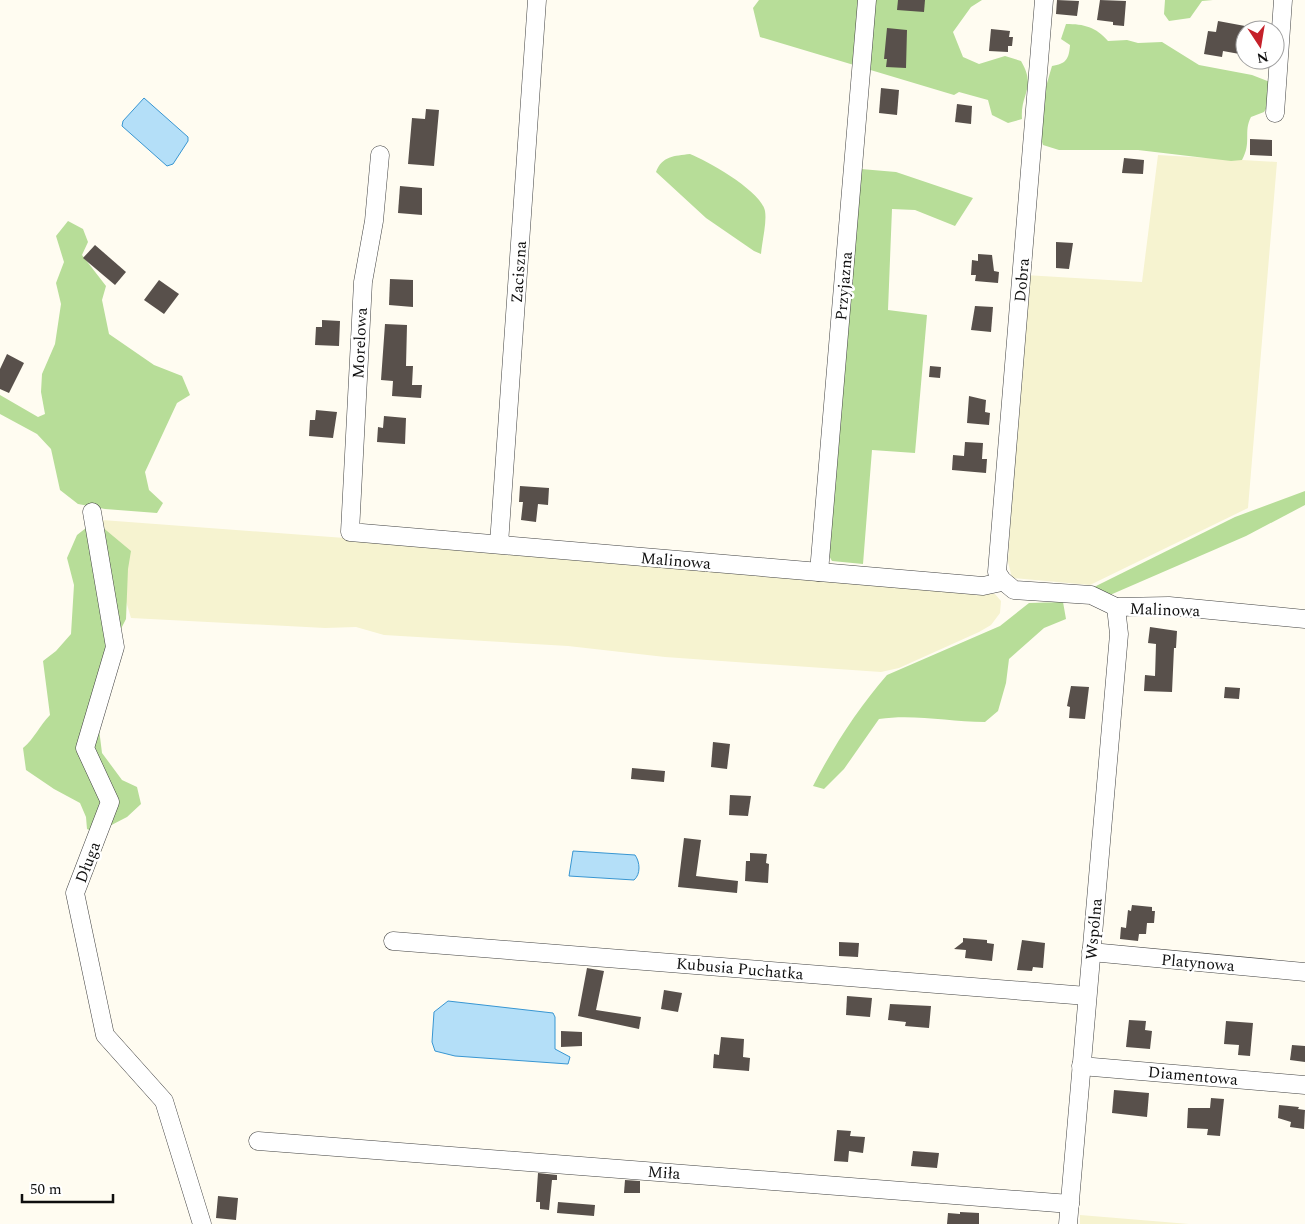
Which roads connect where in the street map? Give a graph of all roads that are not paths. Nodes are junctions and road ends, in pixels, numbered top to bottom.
1 (538, 0) edge
2 (867, 0) edge
3 (1044, 0) edge
4 (1283, 0) edge
5 (1275, 113) dead end
6 (380, 155) dead end
7 (92, 512) dead end
8 (350, 532) joint
9 (499, 544) junction
10 (819, 572) junction
11 (1002, 580) junction
12 (1116, 607) junction
13 (1305, 619) edge
14 (393, 941) dead end
15 (1091, 952) junction
16 (1305, 972) edge
17 (1087, 996) junction
18 (1081, 1066) junction
19 (1305, 1084) edge
20 (258, 1140) dead end
21 (1070, 1204) junction
22 (202, 1224) edge
23 (1068, 1224) edge

1 - 9 street, Zaciszna
2 - 10 street, Przyjazna
3 - 11 street, Dobra
4 - 5 street
6 - 8 street, Morelowa
7 - 22 street, Długa
8 - 9 street, Malinowa
9 - 10 street, Malinowa
10 - 11 street, Malinowa
11 - 12 street, Malinowa
12 - 13 street, Malinowa
12 - 15 street, Wspólna
14 - 17 street, Kubusia Puchatka
15 - 16 street, Platynowa
15 - 17 street, Wspólna
17 - 18 street, Wspólna
18 - 19 street, Diamentowa
18 - 21 street, Wspólna
20 - 21 street, Miła
21 - 23 street, Wspólna

